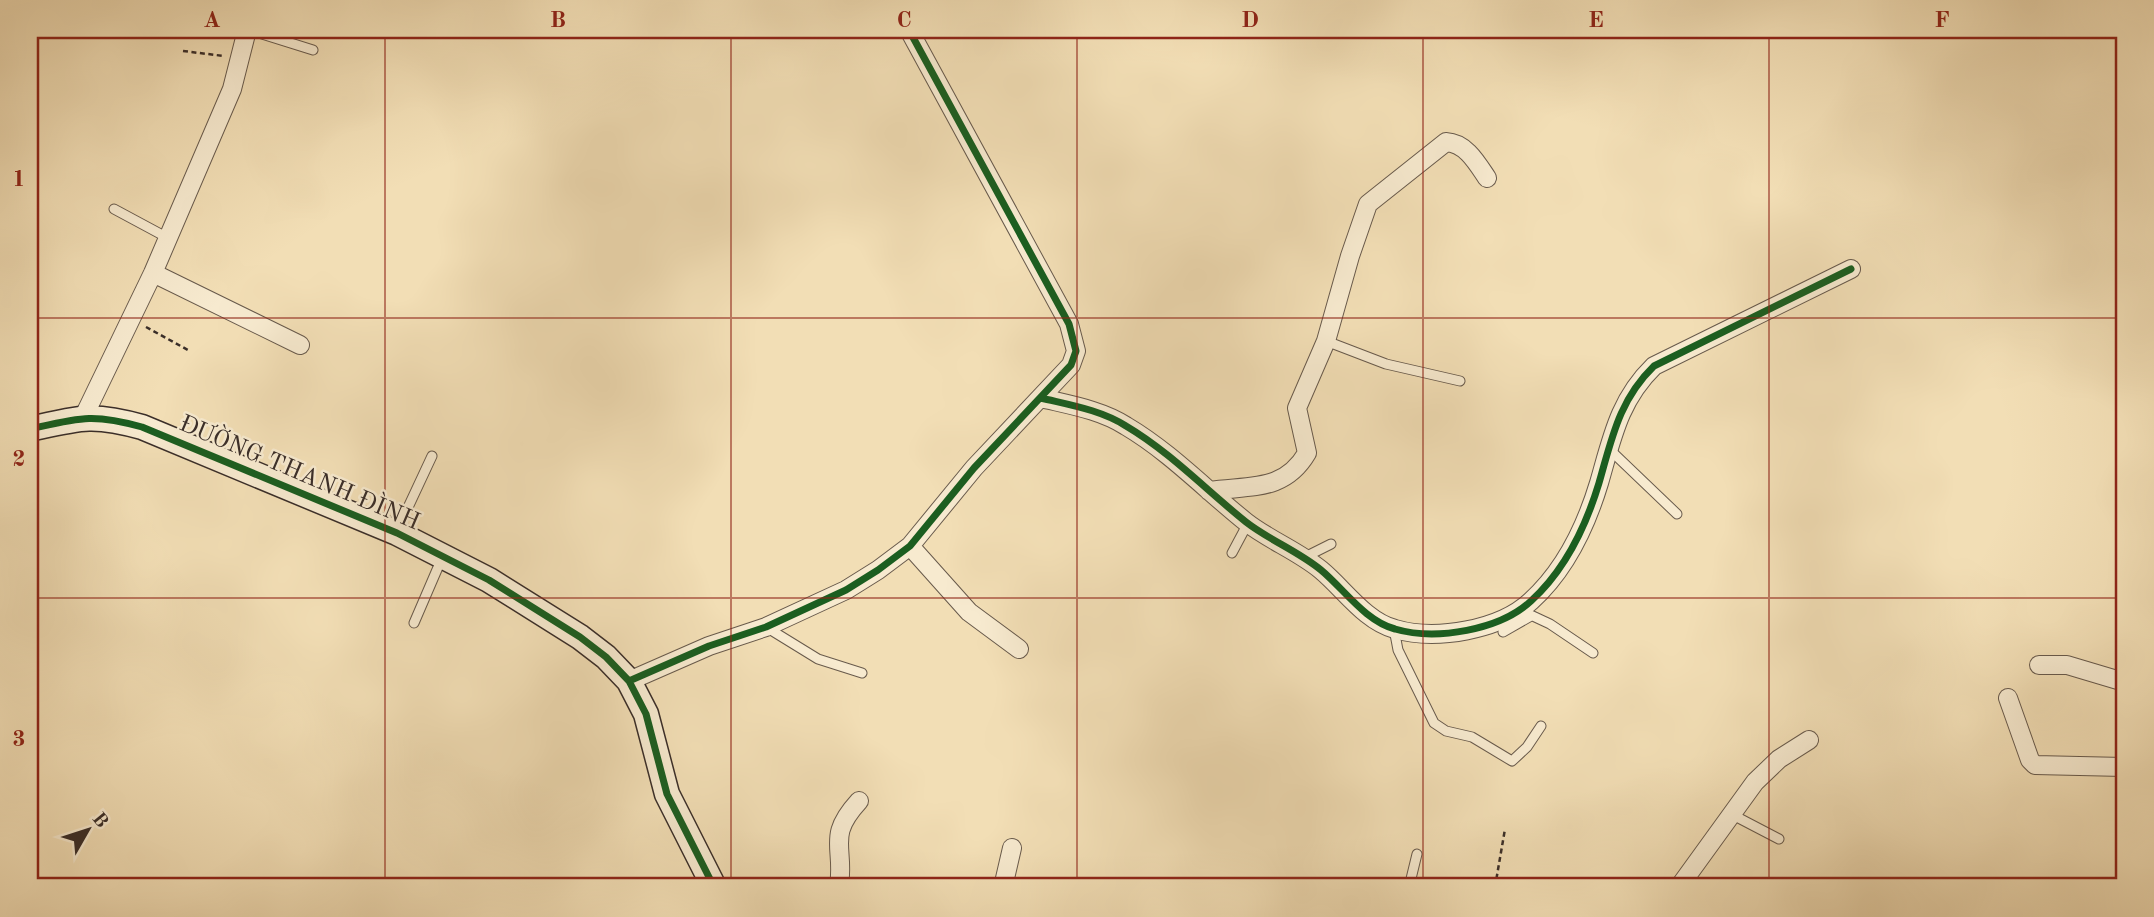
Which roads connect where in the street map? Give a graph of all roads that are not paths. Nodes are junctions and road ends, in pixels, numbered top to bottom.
1 (248, 30) edge
2 (909, 30) edge
3 (313, 50) dead end
4 (1487, 178) dead end
5 (114, 209) dead end
6 (168, 238) junction
7 (1851, 269) dead end
8 (153, 273) junction
9 (1326, 341) junction
10 (300, 345) dead end
11 (1460, 381) dead end
12 (1041, 398) junction
13 (84, 416) junction
14 (30, 429) edge
15 (1607, 447) junction
16 (432, 456) dead end
17 (1209, 491) junction
18 (1677, 514) dead end
19 (1248, 523) junction
20 (397, 533) junction
21 (1331, 544) dead end
22 (910, 546) junction
23 (1232, 553) dead end
24 (443, 556) junction
25 (1305, 557) junction
26 (1525, 613) junction
27 (414, 623) dead end
28 (766, 627) junction
29 (1394, 629) junction
30 (1503, 632) dead end
31 (1019, 649) dead end
32 (1593, 653) dead end
33 (2039, 665) dead end
34 (862, 673) dead end
35 (629, 681) junction
36 (2124, 682) edge
37 (2008, 698) dead end
38 (1541, 726) dead end
39 (1809, 740) dead end
40 (2124, 766) edge
41 (859, 801) dead end
42 (1731, 814) junction
43 (1779, 839) dead end
44 (1012, 848) dead end
45 (1417, 854) dead end
46 (714, 887) edge
47 (839, 887) edge
48 (1003, 887) edge
49 (1409, 887) edge
50 (1679, 887) edge

1 - 3 lane
1 - 6 street
2 - 12 street
4 - 9 street
5 - 6 lane
6 - 8 street
7 - 15 street
8 - 10 street
8 - 13 street
9 - 11 lane
9 - 17 street
12 - 17 street
12 - 22 street
13 - 14 street, ĐƯỜNG THANH ĐÌNH
13 - 20 street, ĐƯỜNG THANH ĐÌNH
15 - 18 lane
15 - 26 street
16 - 20 lane
17 - 19 street
19 - 23 lane
19 - 25 street
20 - 24 street, ĐƯỜNG THANH ĐÌNH
21 - 25 lane
22 - 28 street
22 - 31 street
24 - 27 lane
24 - 35 street, ĐƯỜNG THANH ĐÌNH
25 - 29 street
26 - 29 street
26 - 30 lane
26 - 32 lane
28 - 34 lane
28 - 35 street
29 - 38 lane
33 - 36 street
35 - 46 street, ĐƯỜNG THANH ĐÌNH
37 - 40 street
39 - 42 street
41 - 47 street
42 - 43 lane
42 - 50 street
44 - 48 street
45 - 49 lane

